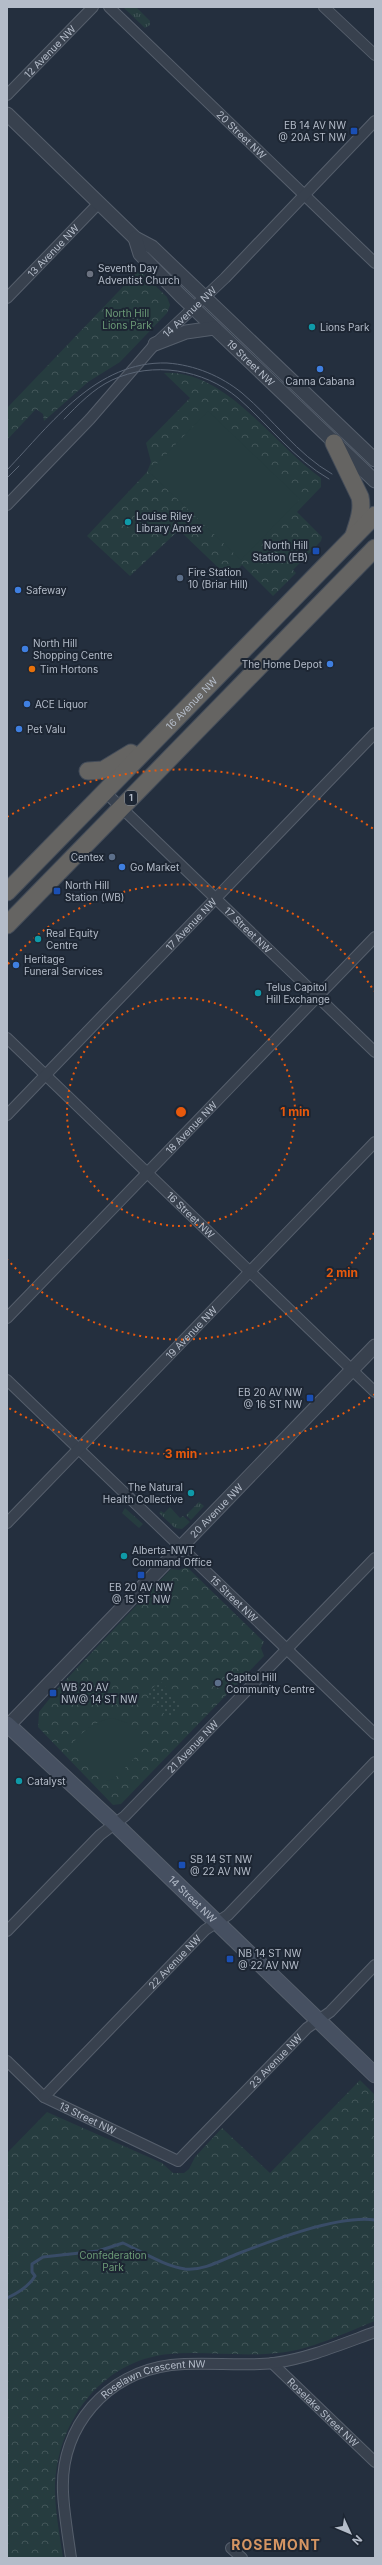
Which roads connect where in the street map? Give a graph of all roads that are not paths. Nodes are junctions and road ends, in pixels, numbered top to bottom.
1 (93, 7) edge
2 (109, 7) edge
3 (324, 7) edge
4 (375, 55) edge
5 (7, 95) edge
6 (7, 114) edge
7 (375, 121) edge
8 (305, 194) junction
9 (99, 203) junction
10 (135, 238) junction
11 (375, 262) edge
12 (7, 298) edge
13 (204, 298) junction
14 (192, 307) junction
15 (214, 328) junction
16 (155, 344) junction
17 (334, 443) junction
18 (375, 460) edge
19 (375, 481) edge
20 (7, 505) edge
21 (375, 515) edge
22 (352, 538) junction
23 (375, 548) edge
24 (375, 733) edge
25 (154, 740) junction
26 (88, 771) dead end
27 (104, 791) junction
28 (121, 808) junction
29 (7, 892) edge
30 (215, 899) junction
31 (7, 925) edge
32 (375, 937) edge
33 (317, 997) junction
34 (7, 1038) edge
35 (375, 1052) edge
36 (46, 1075) junction
37 (7, 1114) edge
38 (375, 1142) edge
39 (148, 1174) junction
40 (249, 1272) junction
41 (7, 1318) edge
42 (375, 1346) edge
43 (352, 1369) junction
44 (7, 1380) edge
45 (375, 1392) edge
46 (78, 1449) junction
47 (7, 1523) edge
48 (181, 1546) junction
49 (375, 1558) edge
50 (286, 1650) junction
51 (8, 1721) edge
52 (375, 1734) edge
53 (375, 1762) edge
54 (116, 1824) junction
55 (216, 1922) junction
56 (7, 1931) edge
57 (375, 1965) edge
58 (318, 2020) junction
59 (7, 2061) edge
60 (375, 2075) edge
61 (44, 2097) junction
62 (178, 2161) joint
63 (375, 2332) edge
64 (272, 2363) junction
65 (375, 2462) edge
66 (231, 2548) dead end
67 (71, 2558) edge
68 (242, 2558) edge

1 - 5 street, 12 Avenue NW
2 - 8 street, 20 Street NW
3 - 4 street
6 - 9 street, 19 Street NW
7 - 8 street, 14 Avenue NW
8 - 11 street, 20 Street NW
8 - 13 street, 14 Avenue NW
9 - 10 street, 19 Street NW
9 - 12 street, 13 Avenue NW
10 - 13 street, 19 Street NW
10 - 14 street, 19 Street NW
13 - 14 street, 14 Avenue NW
13 - 18 street, 19 Street NW
14 - 15 street, 19 Street NW
14 - 16 street, 14 Avenue NW
15 - 16 street
15 - 17 street, 19 Street NW
16 - 20 street, 14 Avenue NW
17 - 19 street, 19 Street NW
17 - 22 highway
21 - 22 highway, 16 Avenue NW / 1
22 - 25 highway, 16 Avenue NW / 1
23 - 28 highway, 1
24 - 30 street, 17 Avenue NW
25 - 26 highway
25 - 27 highway, 16 Avenue NW / 1
27 - 28 street, 17 Street NW
27 - 29 highway, 16 Avenue NW / 1
28 - 30 street, 17 Street NW
28 - 31 highway, 1
30 - 33 street, 17 Street NW
30 - 36 street, 17 Avenue NW
32 - 33 street, 18 Avenue NW
33 - 35 street, 17 Street NW
33 - 39 street, 18 Avenue NW
34 - 36 street, 16 Street NW
36 - 37 street, 17 Avenue NW
36 - 39 street, 16 Street NW
38 - 40 street, 19 Avenue NW
39 - 40 street, 16 Street NW
39 - 41 street, 18 Avenue NW
40 - 43 street, 16 Street NW
40 - 46 street, 19 Avenue NW
42 - 43 street, 20 Avenue NW
43 - 45 street, 16 Street NW
43 - 48 street, 20 Avenue NW
44 - 46 street, 15 Street NW
46 - 47 street, 19 Avenue NW
46 - 48 street, 15 Street NW
48 - 50 street, 15 Street NW
48 - 51 street, 20 Avenue NW
49 - 50 street, 21 Avenue NW
50 - 52 street, 15 Street NW
50 - 54 street, 21 Avenue NW
51 - 54 main road, 14 Street NW
53 - 55 street, 22 Avenue NW
54 - 55 main road, 14 Street NW
54 - 56 street, 21 Avenue NW
55 - 58 main road, 14 Street NW
55 - 61 street, 22 Avenue NW
57 - 58 street, 23 Avenue NW
58 - 60 main road, 14 Street NW
58 - 62 street, 23 Avenue NW
59 - 61 street, 13 Street NW
61 - 62 street, 13 Street NW
63 - 64 street, Roselawn Crescent NW
64 - 65 street, Roselake Street NW
64 - 67 street, Roselawn Crescent NW
66 - 68 street

